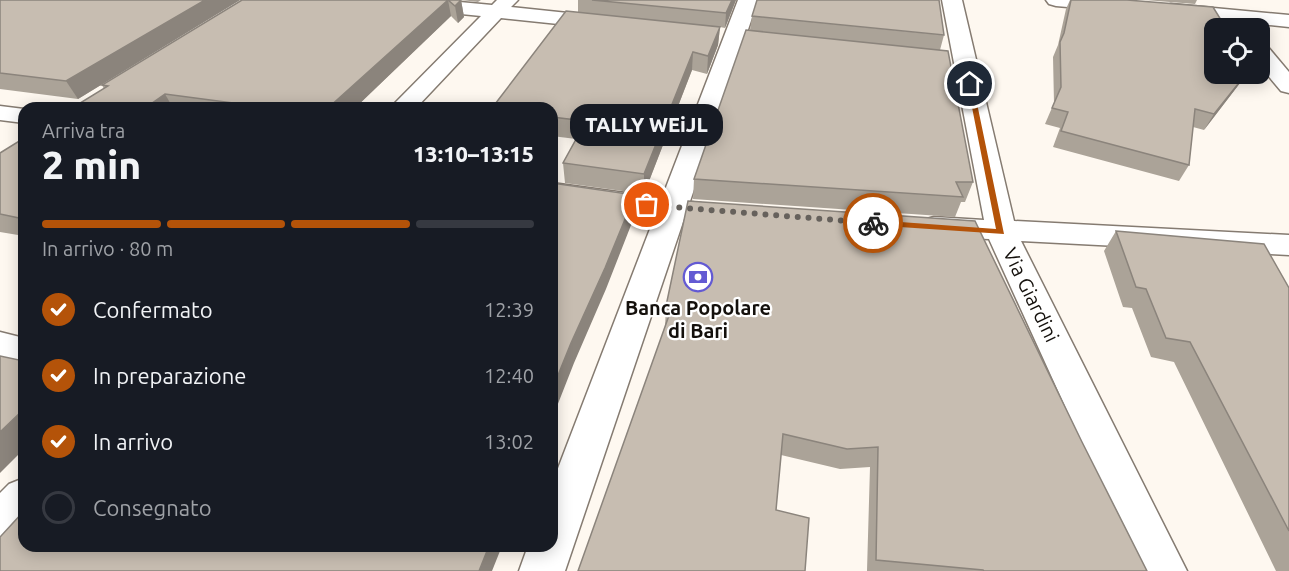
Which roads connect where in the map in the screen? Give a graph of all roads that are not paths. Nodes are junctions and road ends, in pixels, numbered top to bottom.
1 (381, 0) edge
2 (748, 0) edge
3 (952, 0) edge
4 (1056, 0) edge
5 (1214, 0) edge
6 (503, 6) edge
7 (1207, 18) edge
8 (1230, 18) edge
9 (1270, 21) edge
10 (1289, 21) edge
11 (628, 26) edge
12 (1270, 64) edge
13 (1289, 86) edge
14 (408, 102) edge
15 (0, 113) edge
16 (18, 115) edge
17 (558, 193) edge
18 (670, 209) junction
19 (729, 213) edge
20 (906, 225) edge
21 (1001, 232) junction
22 (1289, 245) edge
23 (0, 346) edge
24 (18, 350) edge
25 (18, 504) edge
26 (0, 524) edge
27 (558, 528) edge
28 (549, 552) edge
29 (542, 571) edge
30 (1164, 571) edge

1 - 6 street
2 - 18 street
3 - 21 street, Via Giardini
4 - 7 street
5 - 8 street
6 - 11 street
6 - 14 street
9 - 10 street
12 - 13 street
15 - 16 street
17 - 18 street
18 - 19 street
18 - 27 street
20 - 21 street
21 - 22 street
21 - 30 street, Via Giardini
23 - 24 street
25 - 26 street
28 - 29 street

